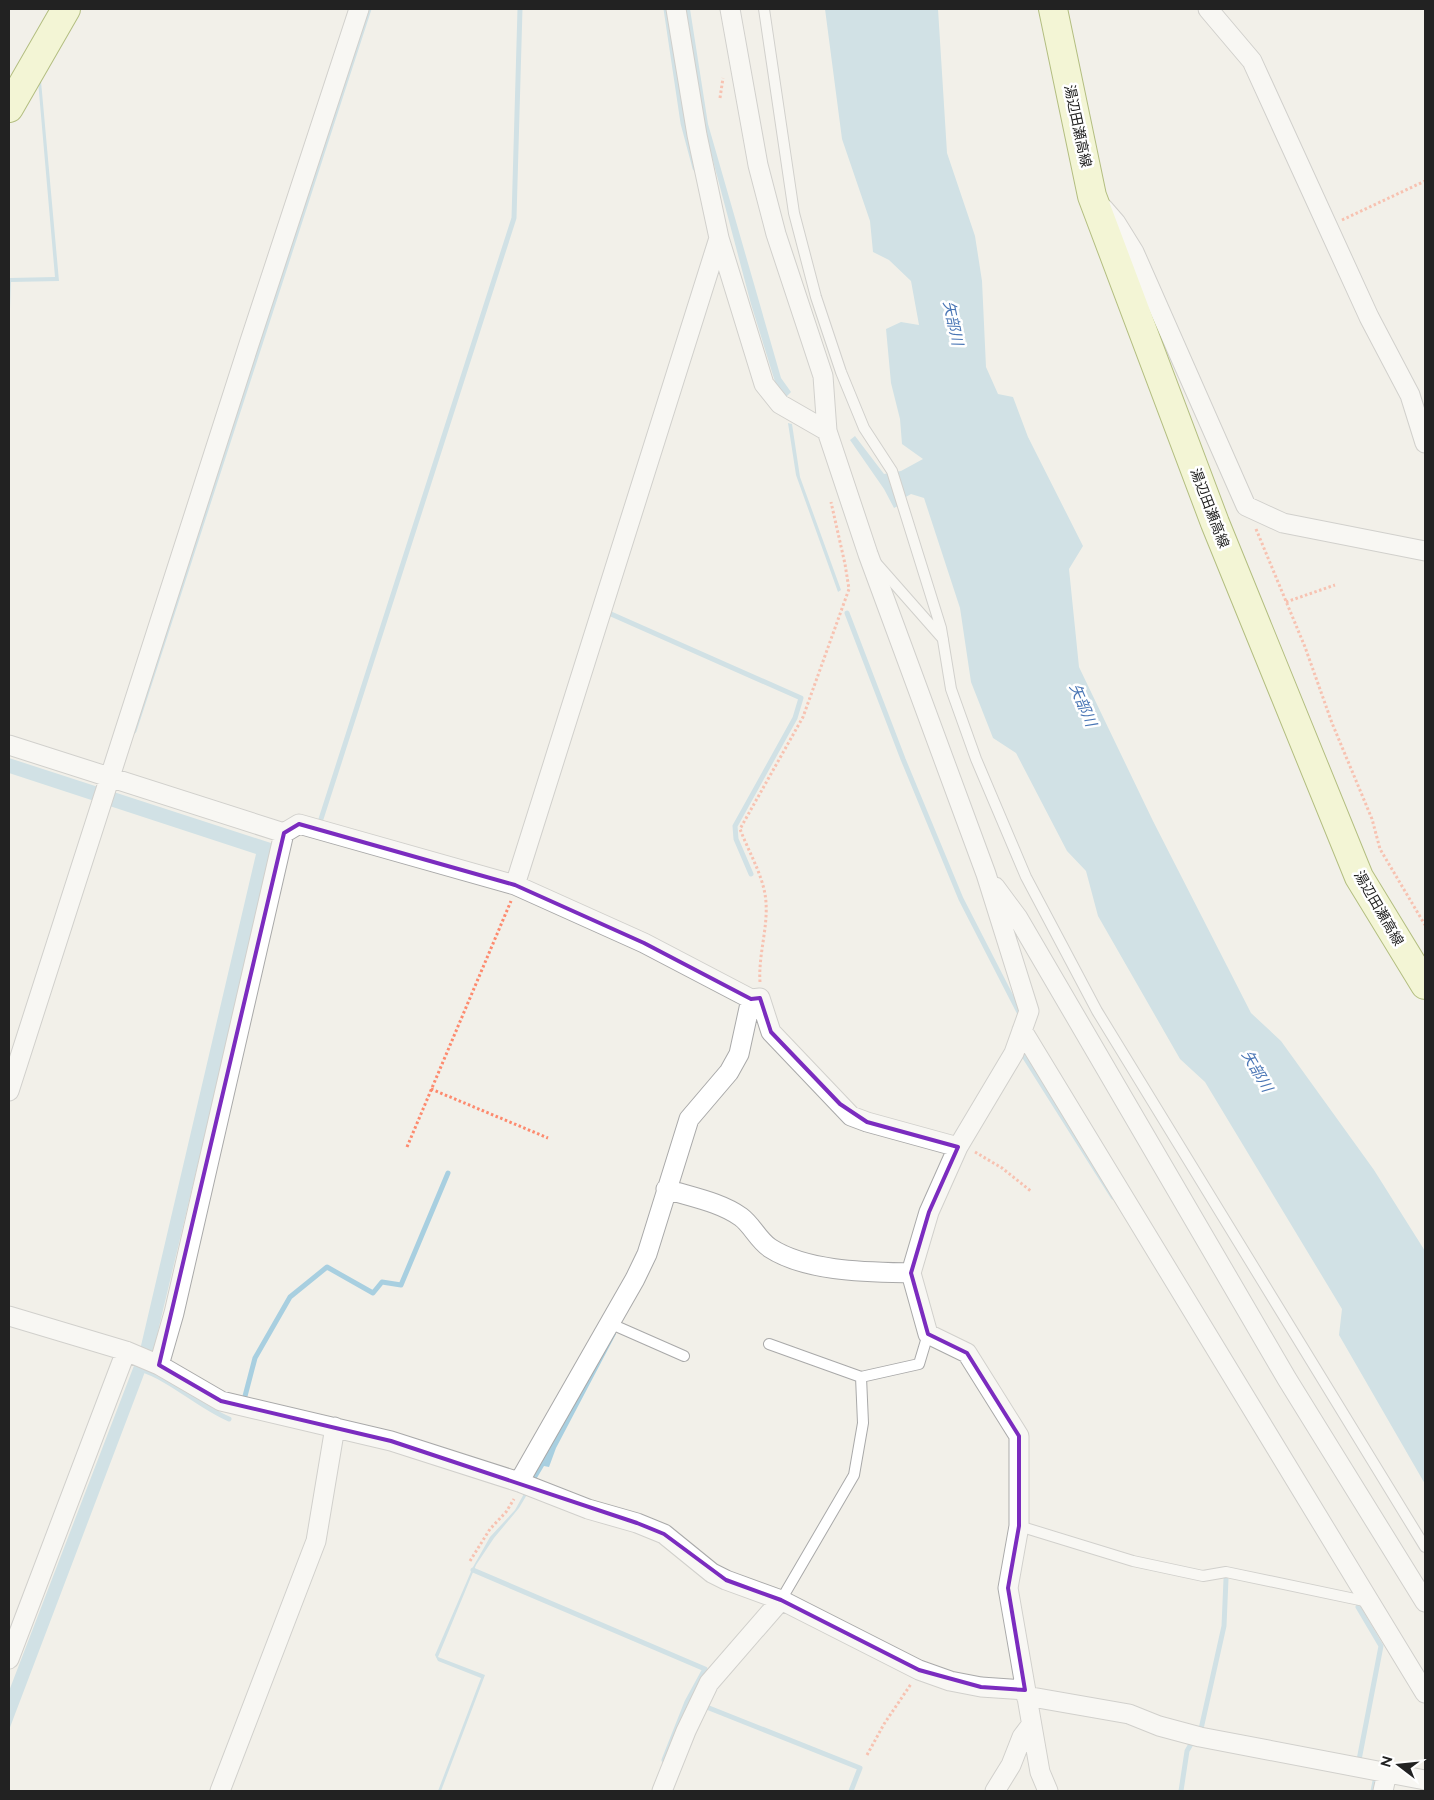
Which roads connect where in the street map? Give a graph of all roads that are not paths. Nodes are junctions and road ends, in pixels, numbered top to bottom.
1 (66, 9) edge
2 (360, 9) edge
3 (676, 9) edge
4 (730, 9) edge
5 (764, 9) edge
6 (1053, 9) edge
7 (1208, 9) edge
8 (9, 108) edge
9 (1092, 196) junction
10 (719, 238) junction
11 (827, 431) junction
12 (1425, 443) edge
13 (1425, 551) edge
14 (868, 554) junction
15 (943, 639) junction
16 (9, 745) edge
17 (106, 790) junction
18 (284, 833) junction
19 (986, 874) junction
20 (516, 886) junction
21 (1425, 985) edge
22 (756, 998) junction
23 (1022, 1030) junction
24 (9, 1091) edge
25 (959, 1145) junction
26 (666, 1189) junction
27 (911, 1273) junction
28 (9, 1316) edge
29 (610, 1323) junction
30 (928, 1334) junction
31 (769, 1344) dead end
32 (126, 1351) junction
33 (684, 1356) dead end
34 (159, 1365) junction
35 (861, 1377) junction
36 (335, 1427) junction
37 (521, 1483) junction
38 (1019, 1526) junction
39 (1425, 1547) edge
40 (780, 1600) junction
41 (1425, 1602) edge
42 (1370, 1603) junction
43 (9, 1659) edge
44 (1025, 1693) junction
45 (1425, 1693) edge
46 (1031, 1725) junction
47 (1387, 1772) junction
48 (1425, 1780) edge
49 (220, 1791) edge
50 (662, 1791) edge
51 (995, 1791) edge
52 (1048, 1791) edge
53 (1383, 1791) edge

1 - 8 main road
2 - 17 street
3 - 10 street
4 - 11 street
5 - 15 lane
6 - 9 main road, 湯辺田瀬高線
7 - 12 street
9 - 13 street
9 - 21 main road, 湯辺田瀬高線
10 - 11 street
10 - 20 street
11 - 14 street
14 - 15 lane
14 - 19 street
15 - 39 lane
16 - 17 street
17 - 18 street
17 - 24 street
18 - 20 street
18 - 34 street
19 - 23 street
19 - 41 street
20 - 22 street
22 - 25 street
22 - 26 street
23 - 25 street
23 - 42 street
25 - 27 street
26 - 27 street
26 - 29 street
27 - 30 street
28 - 32 street
29 - 33 lane
29 - 37 street
30 - 35 lane
30 - 38 street
31 - 35 lane
32 - 34 street
32 - 43 street
34 - 36 street
35 - 40 lane
36 - 37 street
36 - 49 street
37 - 40 street
38 - 42 lane
38 - 44 street
40 - 44 street
40 - 50 street
42 - 45 street
44 - 46 street
44 - 47 street
46 - 51 street
46 - 52 street
47 - 48 street
47 - 53 street

